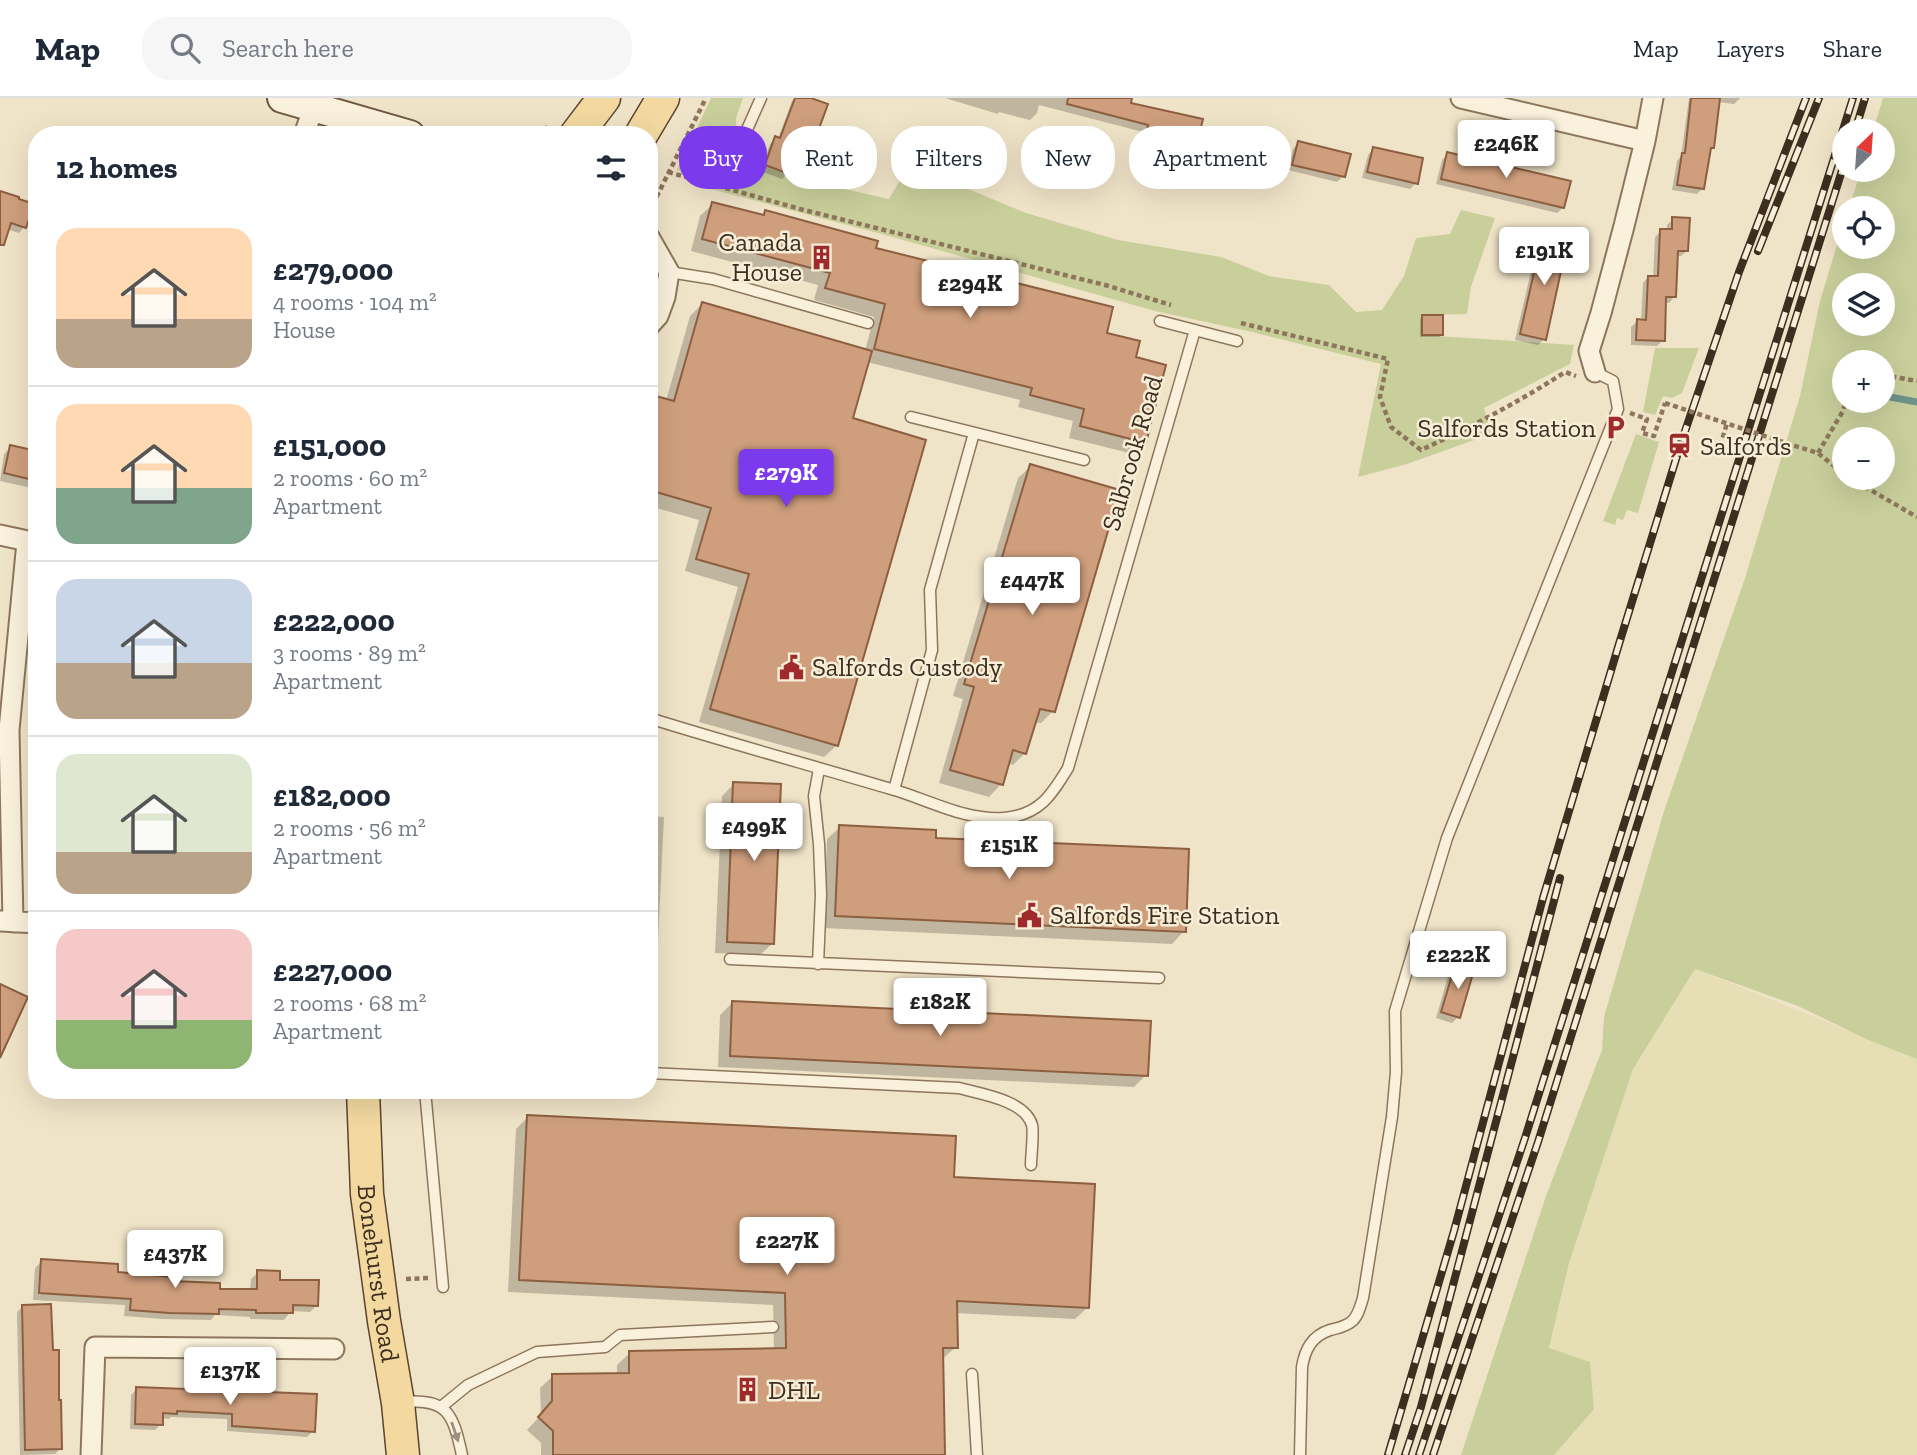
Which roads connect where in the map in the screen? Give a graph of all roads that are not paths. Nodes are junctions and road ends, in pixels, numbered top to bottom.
1 (282, 98) edge
2 (604, 98) edge
3 (663, 98) edge
4 (761, 98) edge
5 (1461, 98) edge
6 (1653, 98) edge
7 (314, 106) junction
8 (307, 126) edge
9 (380, 126) edge
10 (583, 126) edge
11 (646, 126) edge
12 (749, 126) edge
13 (1645, 141) junction
14 (658, 253) edge
15 (669, 272) junction
16 (658, 313) edge
17 (1160, 321) dead end
18 (868, 323) dead end
19 (1195, 330) junction
20 (1237, 341) dead end
21 (1595, 372) joint
22 (911, 417) dead end
23 (974, 433) junction
24 (1084, 460) dead end
25 (0, 535) edge
26 (28, 541) edge
27 (28, 564) edge
28 (6, 686) edge
29 (658, 721) edge
30 (819, 769) junction
31 (894, 789) junction
32 (6, 921) edge
33 (28, 922) edge
34 (730, 959) dead end
35 (818, 964) junction
36 (1159, 978) dead end
37 (658, 1073) edge
38 (363, 1099) edge
39 (426, 1099) edge
40 (1031, 1165) dead end
41 (443, 1287) dead end
42 (773, 1327) dead end
43 (334, 1349) dead end
44 (972, 1374) dead end
45 (398, 1403) junction
46 (441, 1407) junction
47 (91, 1455) edge
48 (403, 1455) edge
49 (462, 1455) edge
50 (977, 1455) edge
51 (1300, 1455) edge

1 - 7 street
2 - 10 main road
3 - 11 main road
4 - 12 lane
5 - 13 street
6 - 13 street
7 - 8 street
7 - 9 street
13 - 21 street
14 - 15 street
15 - 16 street
15 - 18 lane
17 - 19 lane
19 - 20 lane
19 - 31 lane, Salbrook Road
21 - 51 lane
22 - 23 lane
23 - 24 lane
23 - 31 lane
25 - 26 street
27 - 28 street
28 - 32 street
29 - 30 lane, Salbrook Road
30 - 31 lane, Salbrook Road
30 - 35 lane
32 - 33 street
34 - 35 lane
35 - 36 lane
37 - 40 lane
38 - 45 main road, Bonehurst Road
39 - 41 lane
42 - 46 lane
43 - 47 street
44 - 50 lane
45 - 46 lane
45 - 48 main road, Bonehurst Road
46 -> 49 lane

